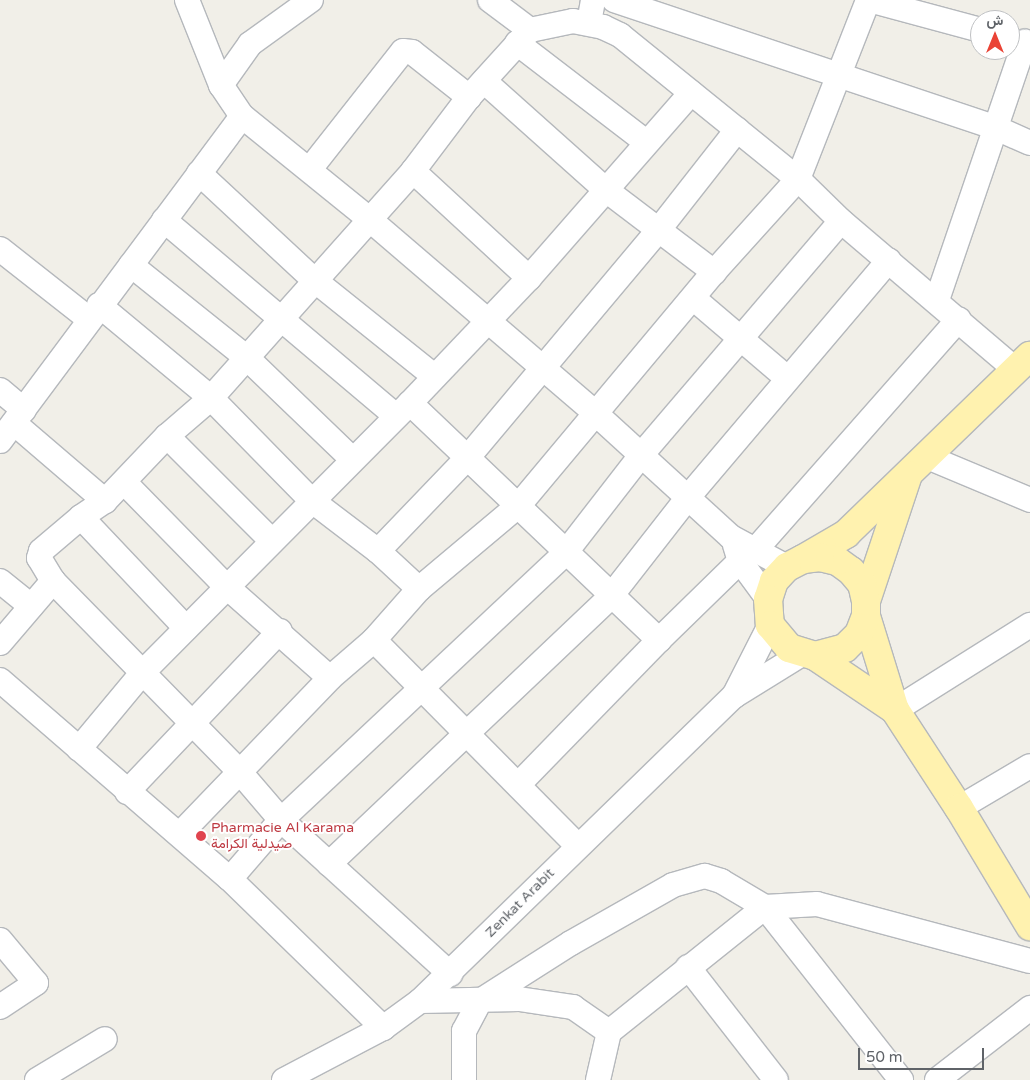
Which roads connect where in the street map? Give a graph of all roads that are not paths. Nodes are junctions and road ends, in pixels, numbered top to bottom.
1 (187, 0) edge
2 (311, 0) edge
3 (490, 0) edge
4 (614, 0) edge
5 (874, 1) edge
6 (591, 11) edge
7 (970, 27) edge
8 (524, 37) junction
9 (1022, 41) edge
10 (838, 77) junction
11 (221, 85) junction
12 (476, 89) junction
13 (691, 93) junction
14 (242, 116) junction
15 (994, 127) junction
16 (737, 130) junction
17 (646, 142) junction
18 (1030, 144) edge
19 (310, 170) junction
20 (413, 171) junction
21 (199, 173) junction
22 (798, 179) junction
23 (606, 190) junction
24 (369, 219) junction
25 (164, 220) junction
26 (841, 221) junction
27 (658, 232) junction
28 (0, 249) edge
29 (888, 260) junction
30 (131, 265) junction
31 (714, 272) junction
32 (529, 278) junction
33 (313, 280) junction
34 (693, 298) junction
35 (937, 300) junction
36 (94, 312) junction
37 (280, 318) junction
38 (959, 319) junction
39 (486, 321) junction
40 (741, 338) junction
41 (246, 357) junction
42 (1023, 362) edge
43 (540, 368) junction
44 (434, 375) junction
45 (787, 378) junction
46 (0, 390) edge
47 (211, 398) junction
48 (402, 409) junction
49 (594, 412) junction
50 (13, 425) edge
51 (167, 436) junction
52 (642, 454) junction
53 (469, 456) junction
54 (352, 459) junction
55 (918, 463) junction
56 (124, 482) junction
57 (689, 496) junction
58 (311, 500) junction
59 (1030, 500) edge
60 (105, 501) junction
61 (519, 504) junction
62 (81, 517) junction
63 (272, 540) junction
64 (378, 551) junction
65 (566, 552) junction
66 (749, 554) junction
67 (795, 563) junction
68 (0, 580) edge
69 (53, 580) junction
70 (227, 587) junction
71 (419, 589) junction
72 (611, 596) junction
73 (31, 606) junction
74 (866, 608) junction
75 (769, 612) junction
76 (1030, 625) edge
77 (186, 628) junction
78 (280, 631) junction
79 (374, 640) junction
80 (659, 640) junction
81 (0, 643) edge
82 (808, 655) junction
83 (143, 672) junction
84 (330, 678) junction
85 (0, 680) edge
86 (423, 688) junction
87 (734, 696) junction
88 (895, 710) junction
89 (191, 724) junction
90 (468, 733) junction
91 (79, 749) junction
92 (1030, 766) edge
93 (239, 771) junction
94 (518, 785) junction
95 (127, 792) junction
96 (959, 808) junction
97 (281, 820) junction
98 (180, 834) junction
99 (577, 845) junction
100 (328, 864) junction
101 (230, 879) junction
102 (765, 907) junction
103 (1029, 922) edge
104 (0, 940) edge
105 (1030, 961) edge
106 (688, 967) junction
107 (450, 974) junction
108 (420, 1001) junction
109 (480, 1001) junction
110 (0, 1007) edge
111 (1030, 1008) edge
112 (383, 1028) junction
113 (609, 1032) junction
114 (106, 1039) dead end
115 (37, 1080) edge
116 (284, 1080) edge
117 (464, 1080) edge
118 (598, 1080) edge
119 (776, 1080) edge
120 (900, 1080) edge
121 (937, 1080) edge

1 - 11 street
2 - 11 street
3 - 8 street
4 - 10 street
5 - 7 street
5 - 10 street
6 - 8 street
6 - 13 street
8 - 12 street
8 - 17 street
9 - 15 street
10 - 15 street
10 - 22 street
11 - 14 street
12 - 19 street
12 - 20 street
12 - 23 street
13 - 16 street
13 - 17 street
14 - 19 street
14 - 21 street
15 - 18 street
15 - 35 street
16 - 22 street
16 - 27 street
17 - 23 street
19 - 24 street
20 - 24 street
20 - 32 street
21 - 25 street
21 - 33 street
22 - 26 street
22 - 31 street
23 - 27 street
23 - 32 street
24 - 33 street
24 - 39 street
25 - 30 street
25 - 37 street
26 - 29 street
26 - 40 street
27 - 31 street
27 - 43 street
28 - 36 street
29 - 35 street
29 - 45 street
30 - 36 street
30 - 41 street
31 - 34 street
32 - 39 street
33 - 37 street
33 - 44 street
34 - 40 street
34 - 49 street
35 - 38 street
36 - 47 street
36 - 50 street
37 - 41 street
37 - 48 street
38 - 42 street
38 - 66 street
39 - 43 street
39 - 44 street
40 - 45 street
40 - 52 street
41 - 47 street
41 - 54 street
42 - 55 main road
43 - 49 street
43 - 53 street
44 - 48 street
45 - 57 street
46 - 50 street
47 - 51 street
47 - 58 street
48 - 53 street
48 - 54 street
49 - 52 street
49 - 61 street
50 - 60 street
51 - 56 street
51 - 63 street
52 - 57 street
52 - 65 street
53 - 61 street
53 - 64 street
54 - 58 street
55 - 59 street
55 - 67 main road
55 - 74 main road
56 - 60 street
56 - 70 street
57 - 66 street
57 - 72 street
58 - 63 street
58 - 64 street
60 - 62 street
61 - 65 street
61 - 71 street
62 - 69 street
62 - 77 street
63 - 70 street
64 - 71 street
65 - 72 street
65 - 86 street
66 - 67 street
66 - 75 street
66 - 80 street
67 - 74 main road
67 - 75 main road
68 - 73 street
69 - 73 street
69 - 83 street
70 - 77 street
70 - 78 street
71 - 79 street
72 - 80 street
72 - 90 street
73 - 81 street
74 - 82 main road
74 - 88 main road
75 - 82 main road
75 - 87 street
76 - 88 street
77 - 83 street
78 - 84 street
78 - 89 street
79 - 84 street
79 - 86 street
80 - 94 street
82 - 87 street
82 - 88 main road
83 - 89 street
83 - 91 street
84 - 93 street
85 - 91 street
86 - 90 street
86 - 97 street
87 - 99 street, Zenkat Arabit
88 - 96 main road
89 - 93 street
89 - 95 street
90 - 94 street
90 - 100 street
91 - 95 street
92 - 96 street
93 - 97 street
93 - 98 street
94 - 99 street
95 - 98 street
96 - 103 main road
97 - 100 street
97 - 101 street
98 - 101 street
99 - 107 street, Zenkat Arabit
100 - 107 street
101 - 112 street
102 - 105 street
102 - 106 street
102 - 109 street
102 - 120 street
104 - 110 street
106 - 113 street
106 - 119 street
107 - 108 street, Zenkat Arabit
108 - 109 street
108 - 112 street, Zenkat Arabit
109 - 113 street
109 - 117 street
111 - 121 street
112 - 116 street, Zenkat Arabit
113 - 118 street
114 - 115 street

